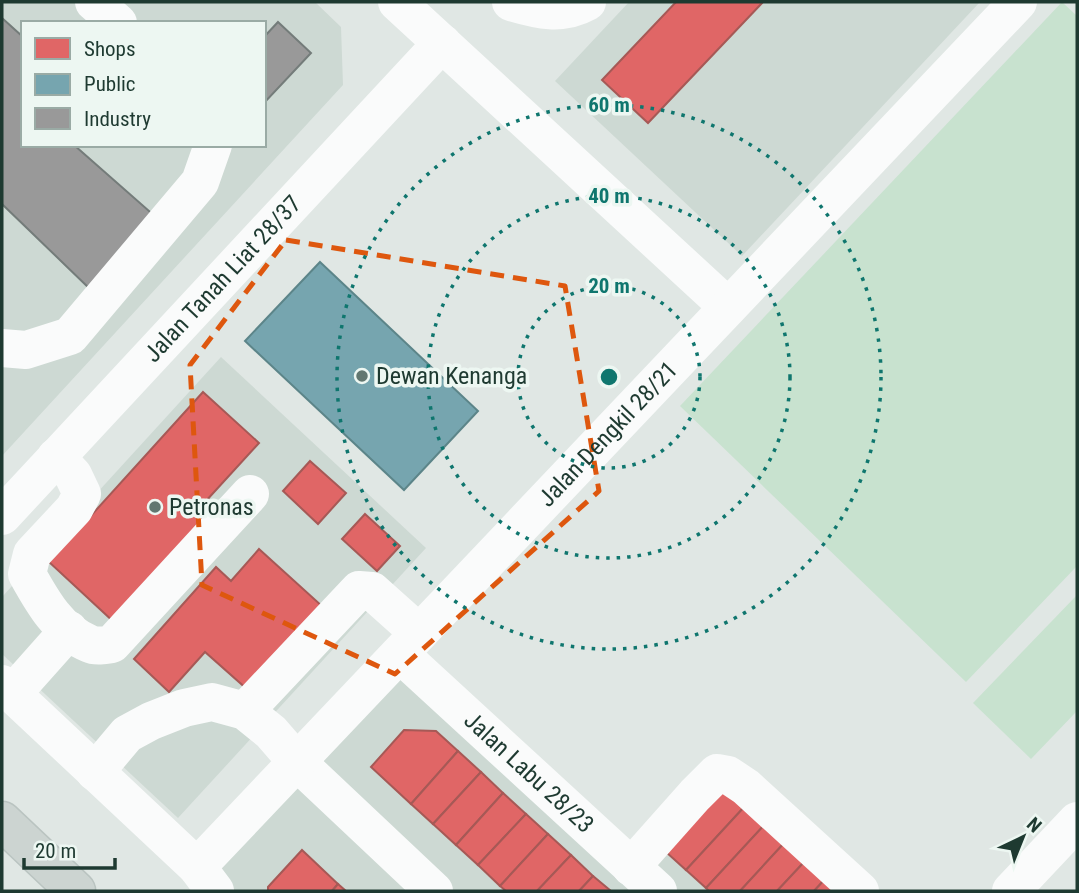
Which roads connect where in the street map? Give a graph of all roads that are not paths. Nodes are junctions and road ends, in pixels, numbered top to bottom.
1 (94, 2) edge
2 (397, 2) edge
3 (511, 2) edge
4 (587, 2) edge
5 (1018, 2) edge
6 (116, 21) edge
7 (442, 43) junction
8 (212, 147) edge
9 (728, 307) junction
10 (2, 348) edge
11 (56, 457) junction
12 (250, 494) dead end
13 (2, 516) edge
14 (69, 631) junction
15 (410, 643) junction
16 (7, 689) edge
17 (245, 711) junction
18 (297, 762) junction
19 (94, 772) junction
20 (2, 821) edge
21 (1075, 827) edge
22 (206, 879) edge
23 (644, 879) edge
24 (76, 891) edge
25 (434, 891) edge
26 (859, 891) edge
27 (1011, 891) edge

1 - 6 street
2 - 7 street
3 - 4 street
5 - 9 street, Jalan Dengkil 28/21
7 - 9 street
7 - 11 street, Jalan Tanah Liat 28/37
8 - 10 street
9 - 15 street, Jalan Dengkil 28/21
11 - 13 street, Jalan Tanah Liat 28/37
11 - 14 street
12 - 14 street
14 - 16 street
15 - 17 street, Jalan Labu 28/23
15 - 18 street, Jalan Dengkil 28/21
15 - 23 street, Jalan Labu 28/23
16 - 19 street
17 - 18 street
17 - 19 street
18 - 22 street, Jalan Dengkil 28/21
18 - 25 street
19 - 22 street
20 - 24 main road
21 - 27 street
23 - 26 street

